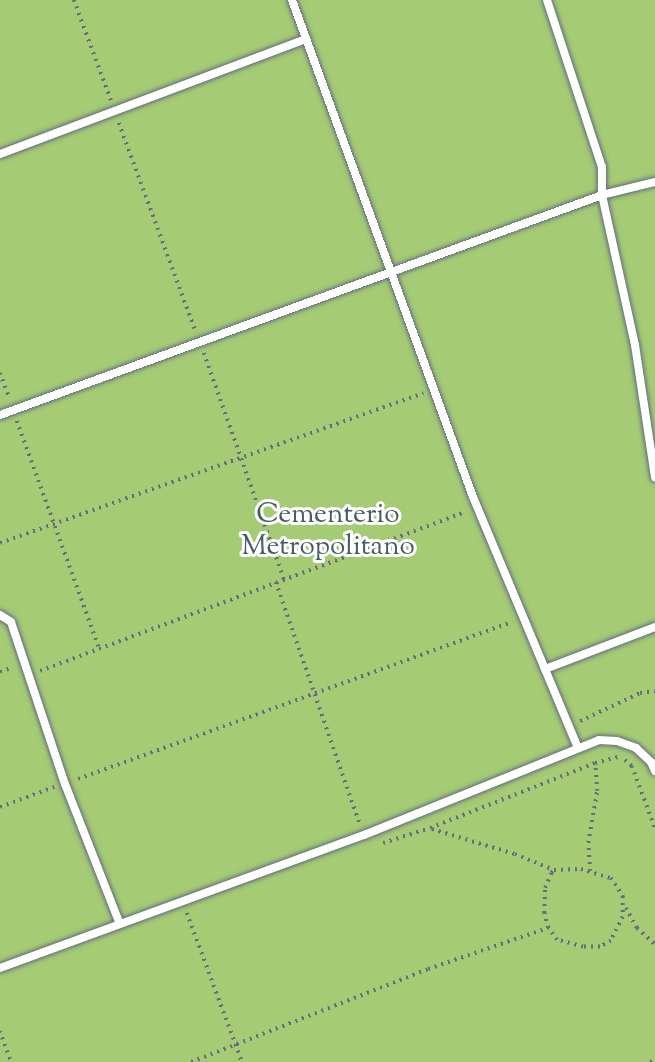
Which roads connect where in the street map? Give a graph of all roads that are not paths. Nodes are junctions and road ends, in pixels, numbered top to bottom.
1 (292, 0) edge
2 (547, 0) edge
3 (306, 39) junction
4 (0, 154) edge
5 (655, 182) edge
6 (602, 195) junction
7 (393, 272) junction
8 (0, 415) edge
9 (655, 478) edge
10 (0, 615) edge
11 (655, 627) edge
12 (545, 669) junction
13 (578, 748) junction
14 (655, 771) edge
15 (120, 924) junction
16 (0, 968) edge

1 - 3 lane
2 - 6 lane
3 - 4 lane
3 - 7 lane
5 - 6 lane
6 - 7 lane
6 - 9 lane
7 - 8 lane
7 - 12 lane
10 - 15 lane
11 - 12 lane
12 - 13 lane
13 - 14 lane
13 - 15 lane
15 - 16 lane

